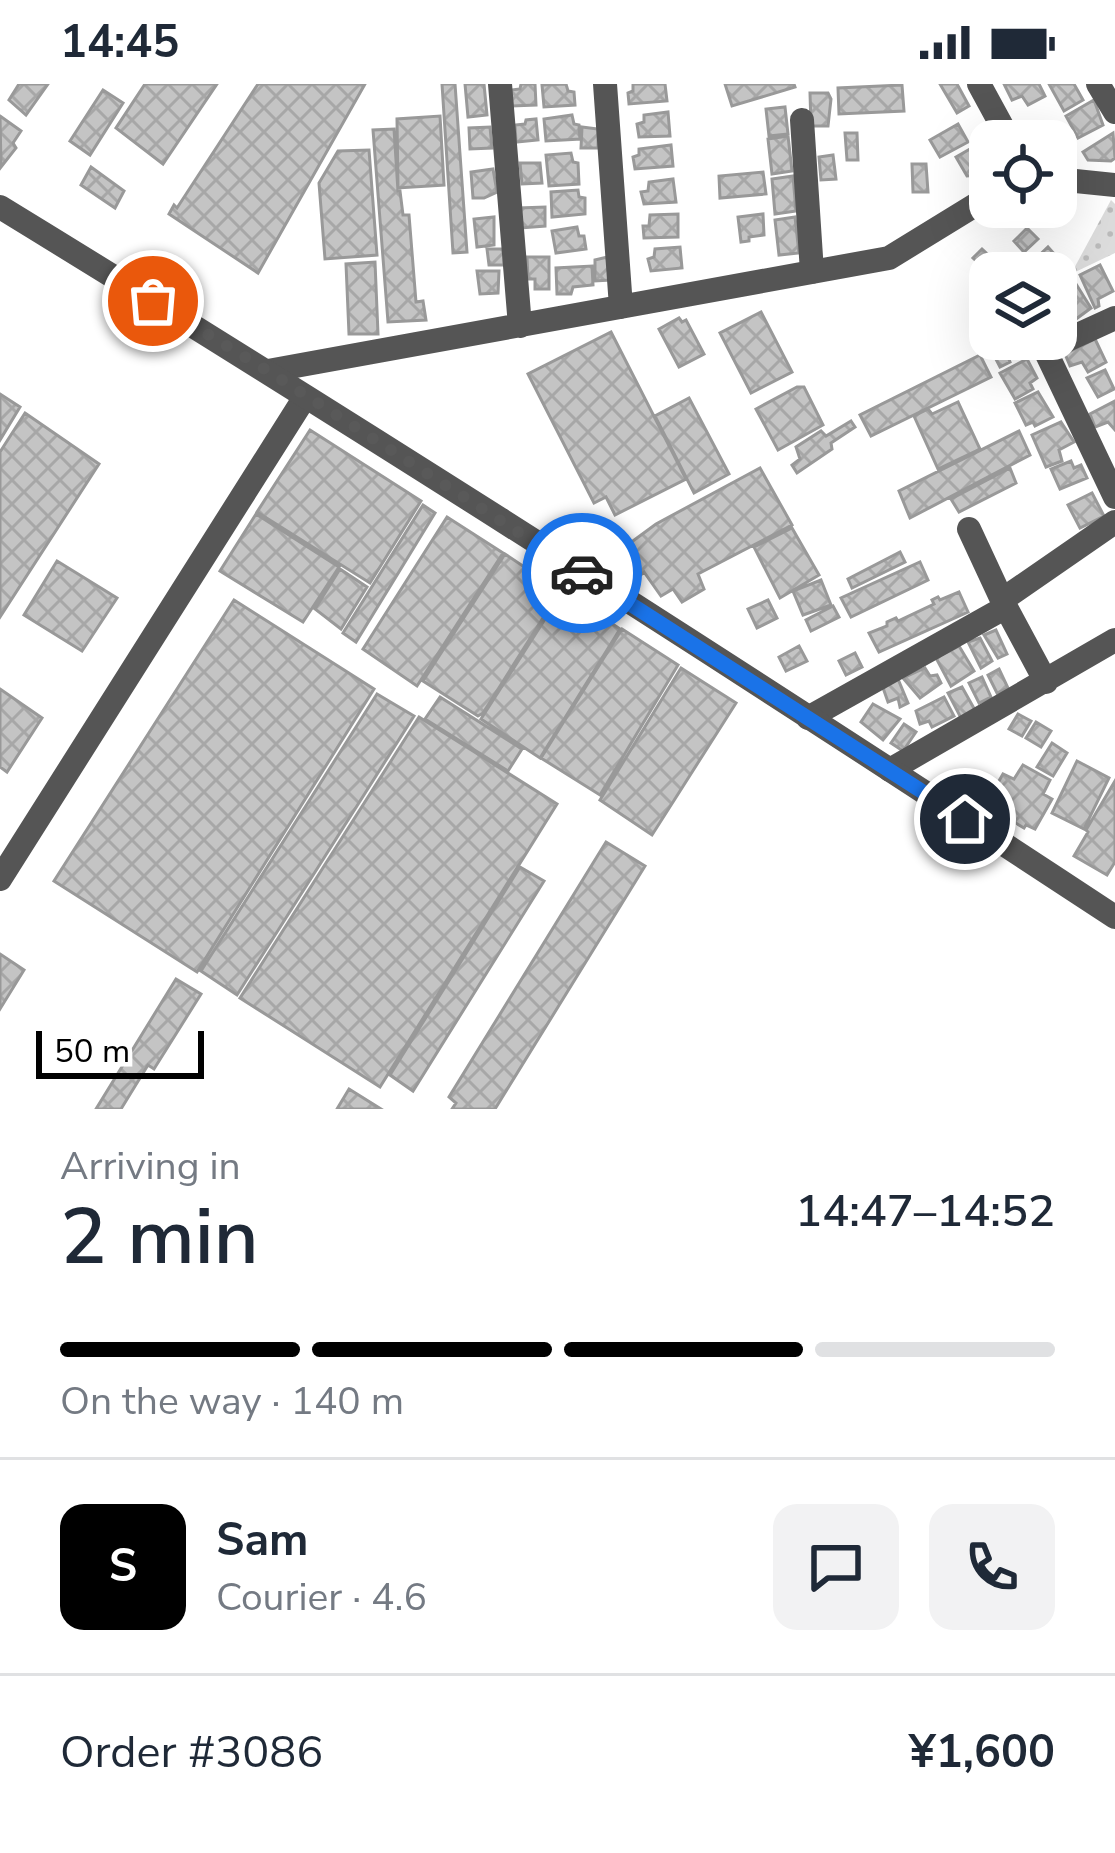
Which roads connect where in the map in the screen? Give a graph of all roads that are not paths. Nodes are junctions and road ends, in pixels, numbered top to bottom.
1 (500, 84) edge
2 (604, 84) edge
3 (979, 84) edge
4 (1098, 84) edge
5 (1115, 112) edge
6 (999, 120) edge
7 (810, 134) dead end
8 (1077, 181) edge
9 (1115, 185) edge
10 (0, 207) edge
11 (969, 209) edge
12 (812, 272) junction
13 (621, 307) junction
14 (1115, 318) edge
15 (520, 326) junction
16 (268, 371) junction
17 (305, 398) junction
18 (1106, 454) edge
19 (1115, 497) edge
20 (1115, 522) edge
21 (969, 529) dead end
22 (1004, 603) junction
23 (1115, 640) edge
24 (1046, 682) junction
25 (808, 718) junction
26 (890, 770) junction
27 (0, 879) edge
28 (1115, 917) edge

1 - 15 street
2 - 13 street
3 - 6 street
4 - 5 street
7 - 12 street
8 - 9 street
10 - 16 street
11 - 12 street
12 - 13 street
13 - 15 street
14 - 18 street
15 - 16 street
16 - 17 street
17 - 25 street
17 - 27 street
18 - 19 street
20 - 22 street
21 - 22 street
22 - 24 street
22 - 25 street
23 - 24 street
24 - 26 street
25 - 26 street
26 - 28 street

